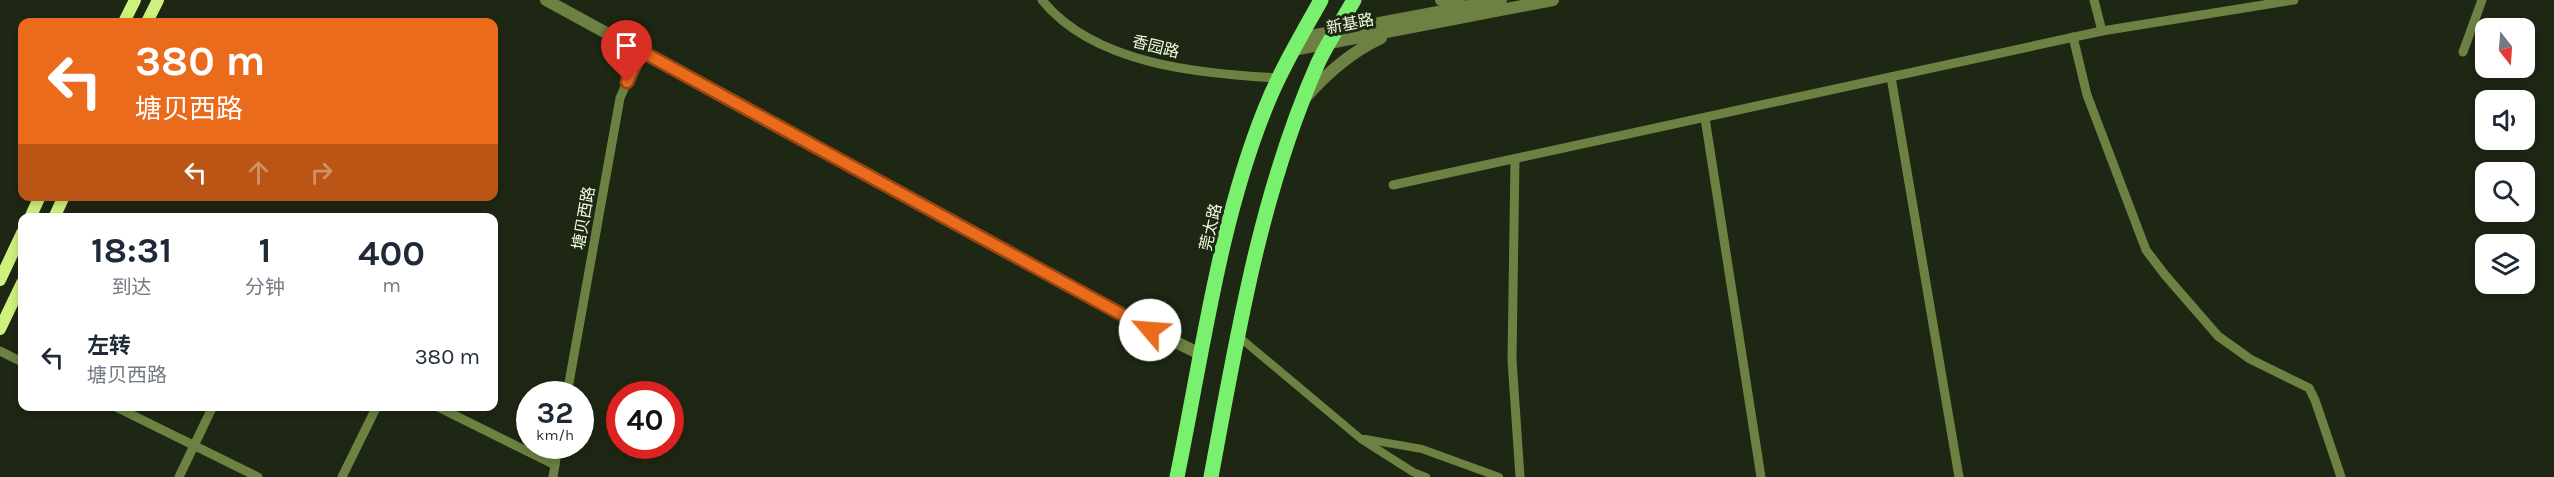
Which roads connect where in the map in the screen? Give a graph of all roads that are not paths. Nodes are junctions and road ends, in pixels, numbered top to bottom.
1 (135, 0) edge
2 (158, 0) edge
3 (546, 0) edge
4 (1042, 0) edge
5 (1321, 0) edge
6 (1354, 0) edge
7 (1441, 0) edge
8 (1502, 0) edge
9 (1553, 0) edge
10 (2094, 0) edge
11 (2294, 0) edge
12 (2482, 0) edge
13 (1467, 7) junction
14 (126, 18) edge
15 (149, 18) edge
16 (1399, 30) junction
17 (2102, 31) junction
18 (1333, 37) junction
19 (2073, 37) junction
20 (1296, 44) junction
21 (641, 51) junction
22 (2463, 52) dead end
23 (1891, 77) junction
24 (1279, 78) junction
25 (1303, 101) junction
26 (1705, 118) junction
27 (1515, 159) junction
28 (1393, 185) dead end
29 (18, 242) edge
30 (0, 280) edge
31 (18, 291) edge
32 (0, 329) edge
33 (1238, 336) junction
34 (0, 351) edge
35 (1202, 355) junction
36 (18, 360) edge
37 (569, 381) edge
38 (124, 411) edge
39 (211, 411) edge
40 (374, 411) edge
41 (446, 411) edge
42 (1361, 439) junction
43 (194, 446) junction
44 (556, 459) edge
45 (555, 465) junction
46 (178, 477) edge
47 (258, 477) edge
48 (342, 477) edge
49 (553, 477) edge
50 (1177, 477) edge
51 (1211, 477) edge
52 (1426, 477) edge
53 (1498, 477) edge
54 (1520, 477) edge
55 (1761, 477) edge
56 (1959, 477) edge
57 (2341, 477) edge

1 - 14 main road
2 - 15 main road
3 - 21 street
4 - 24 street, 香园路
5 - 20 main road, 莞太路
6 - 18 main road
7 - 13 street
8 - 13 street, 新基路
9 - 16 street, 新基路
10 - 17 street
11 - 17 street
12 - 22 street
13 - 18 street, 新基路
16 - 18 street, 新基路
16 - 25 street
17 - 19 street
18 - 20 street, 新基路
18 - 25 main road
19 - 23 street
19 - 57 street
20 - 24 main road, 莞太路
21 - 35 street
21 - 37 street, 塘贝西路
23 - 26 street
23 - 56 street
24 - 35 main road, 莞太路
25 - 33 main road
26 - 27 street
26 - 55 street
27 - 28 street
27 - 54 street
29 - 30 main road
31 - 32 main road
33 - 42 street
33 - 51 main road
34 - 36 street
35 - 50 main road, 莞太路
38 - 43 street
39 - 43 street
40 - 48 street
41 - 45 street
42 - 52 street
42 - 53 street
43 - 46 street
43 - 47 street
44 - 45 street
45 - 49 street

